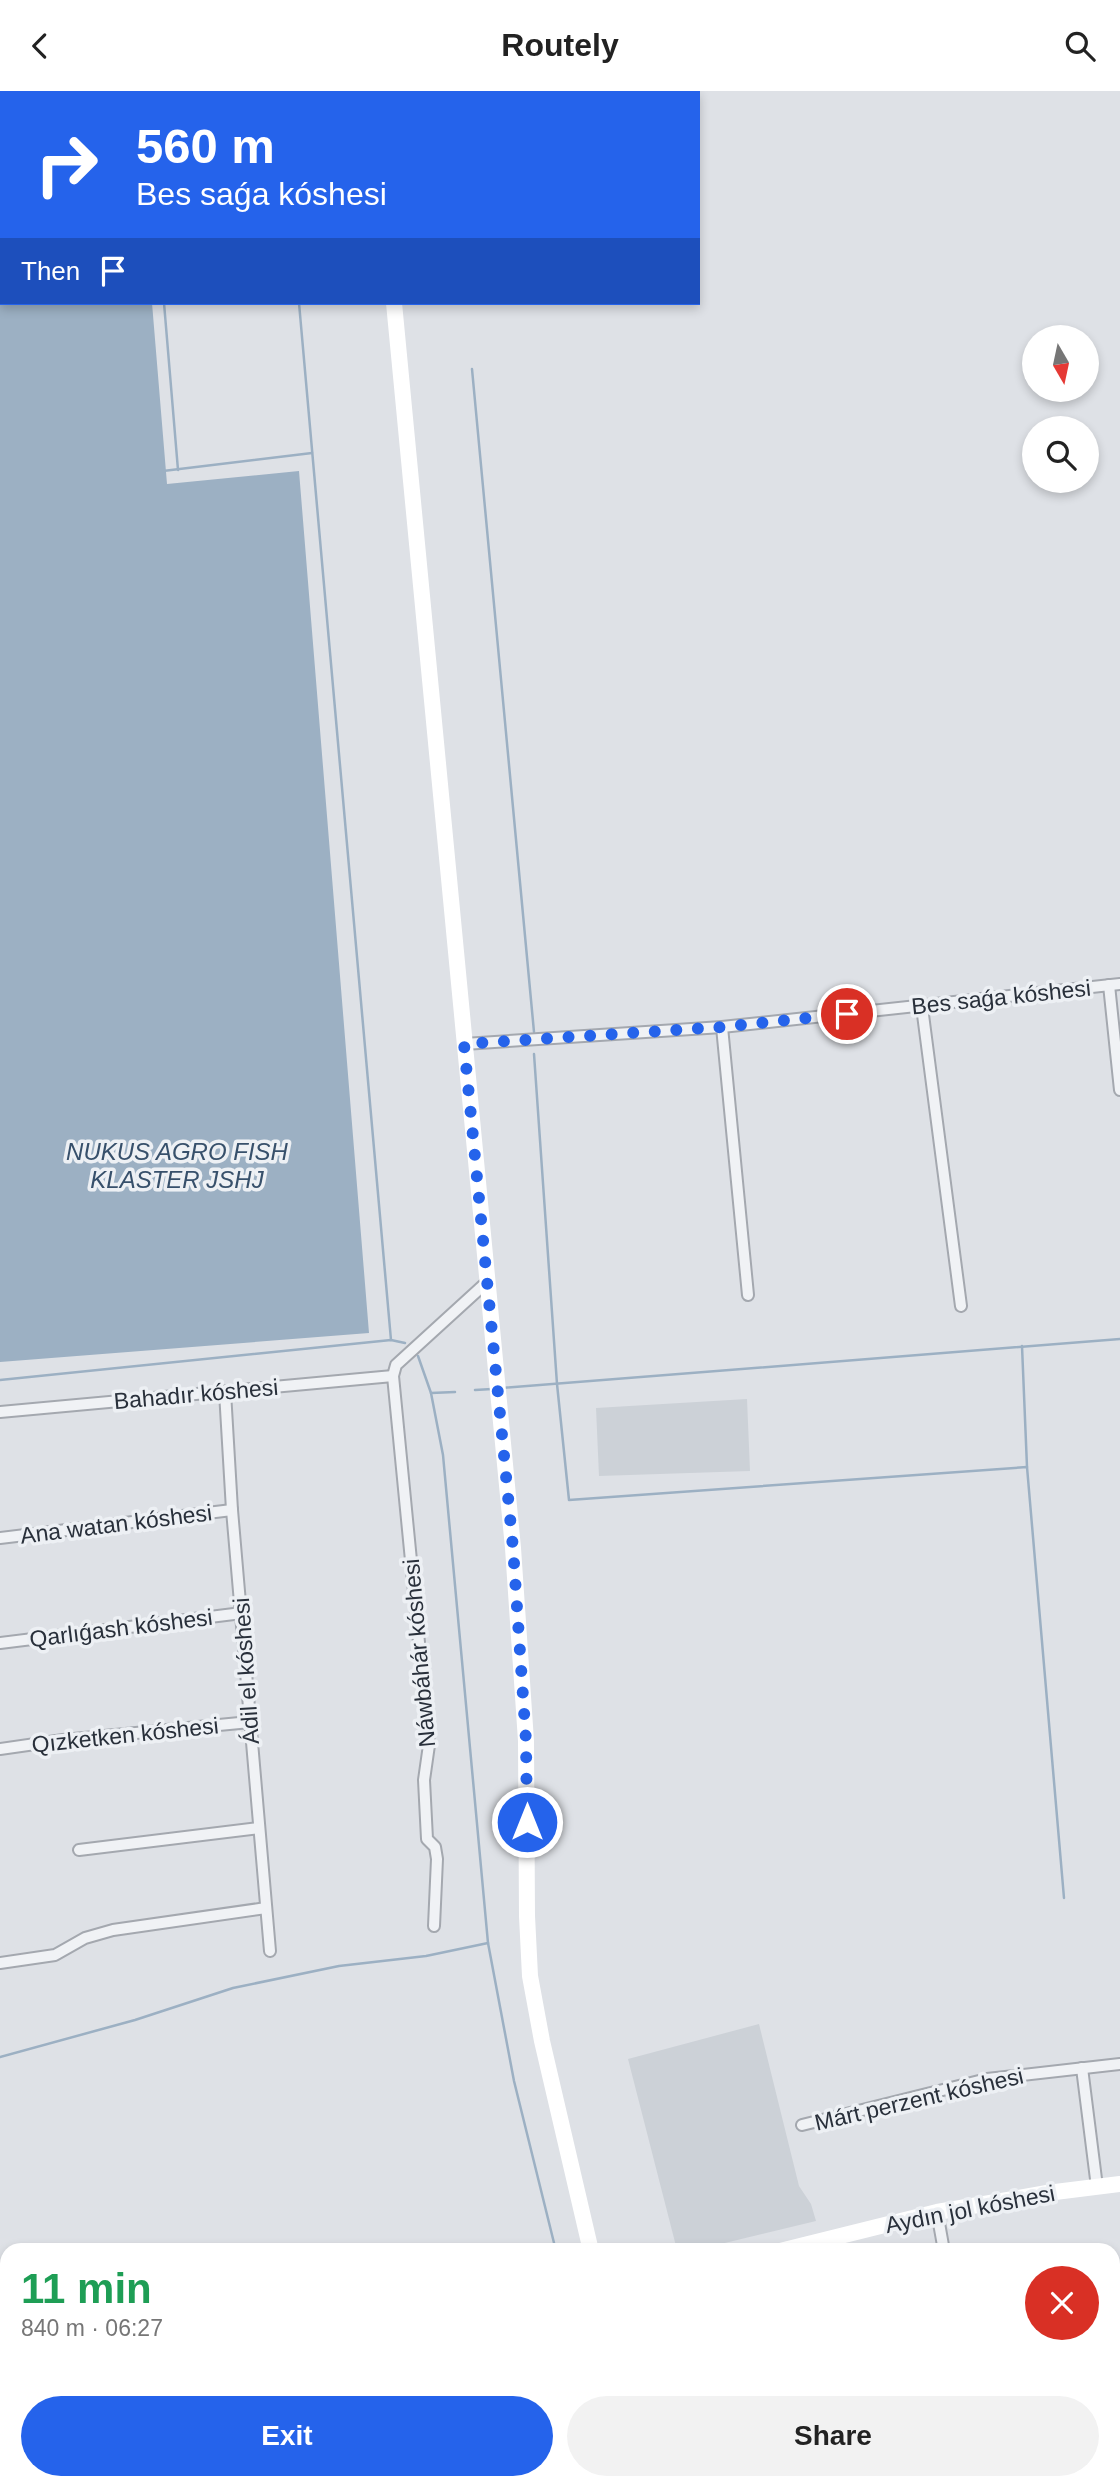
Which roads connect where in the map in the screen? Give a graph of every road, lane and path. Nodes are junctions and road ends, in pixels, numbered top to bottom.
1 (394, 305) edge
2 (1114, 985) edge
3 (922, 1007) junction
4 (722, 1027) junction
5 (464, 1044) junction
6 (1120, 1090) edge
7 (487, 1282) junction
8 (748, 1295) dead end
9 (961, 1305) dead end
10 (393, 1376) junction
11 (225, 1392) junction
12 (0, 1412) edge
13 (232, 1510) junction
14 (0, 1538) edge
15 (242, 1613) junction
16 (0, 1643) edge
17 (250, 1722) junction
18 (0, 1749) edge
19 (259, 1828) junction
20 (79, 1850) dead end
21 (266, 1908) junction
22 (434, 1926) dead end
23 (270, 1951) dead end
24 (0, 1963) edge
25 (1120, 2064) edge
26 (1082, 2068) junction
27 (802, 2125) dead end
28 (1120, 2184) edge
29 (1097, 2187) junction
30 (937, 2212) junction
31 (589, 2243) edge
32 (812, 2243) edge
33 (943, 2243) edge

1 - 5 main road
2 - 3 street, Bes saǵa kóshesi
2 - 6 street
3 - 4 street, Bes saǵa kóshesi
3 - 9 street
4 - 5 street, Bes saǵa kóshesi
4 - 8 street
5 - 7 main road
7 - 10 street
7 - 31 main road
10 - 11 street, Bahadır kóshesi
10 - 22 street, Náwbáhár kóshesi
11 - 12 street, Bahadır kóshesi
11 - 13 street, Ádil el kóshesi
13 - 14 street, Ana watan kóshesi
13 - 15 street, Ádil el kóshesi
15 - 16 street, Qarlıǵash kóshesi
15 - 17 street, Ádil el kóshesi
17 - 18 street, Qızketken kóshesi
17 - 19 street, Ádil el kóshesi
19 - 20 street
19 - 21 street, Ádil el kóshesi
21 - 23 street, Ádil el kóshesi
21 - 24 street
25 - 26 street, Márt perzent kóshesi
26 - 27 street, Márt perzent kóshesi
26 - 29 street
28 - 29 main road, Aydın jol kóshesi
29 - 30 main road, Aydın jol kóshesi
30 - 32 main road, Aydın jol kóshesi
30 - 33 street

